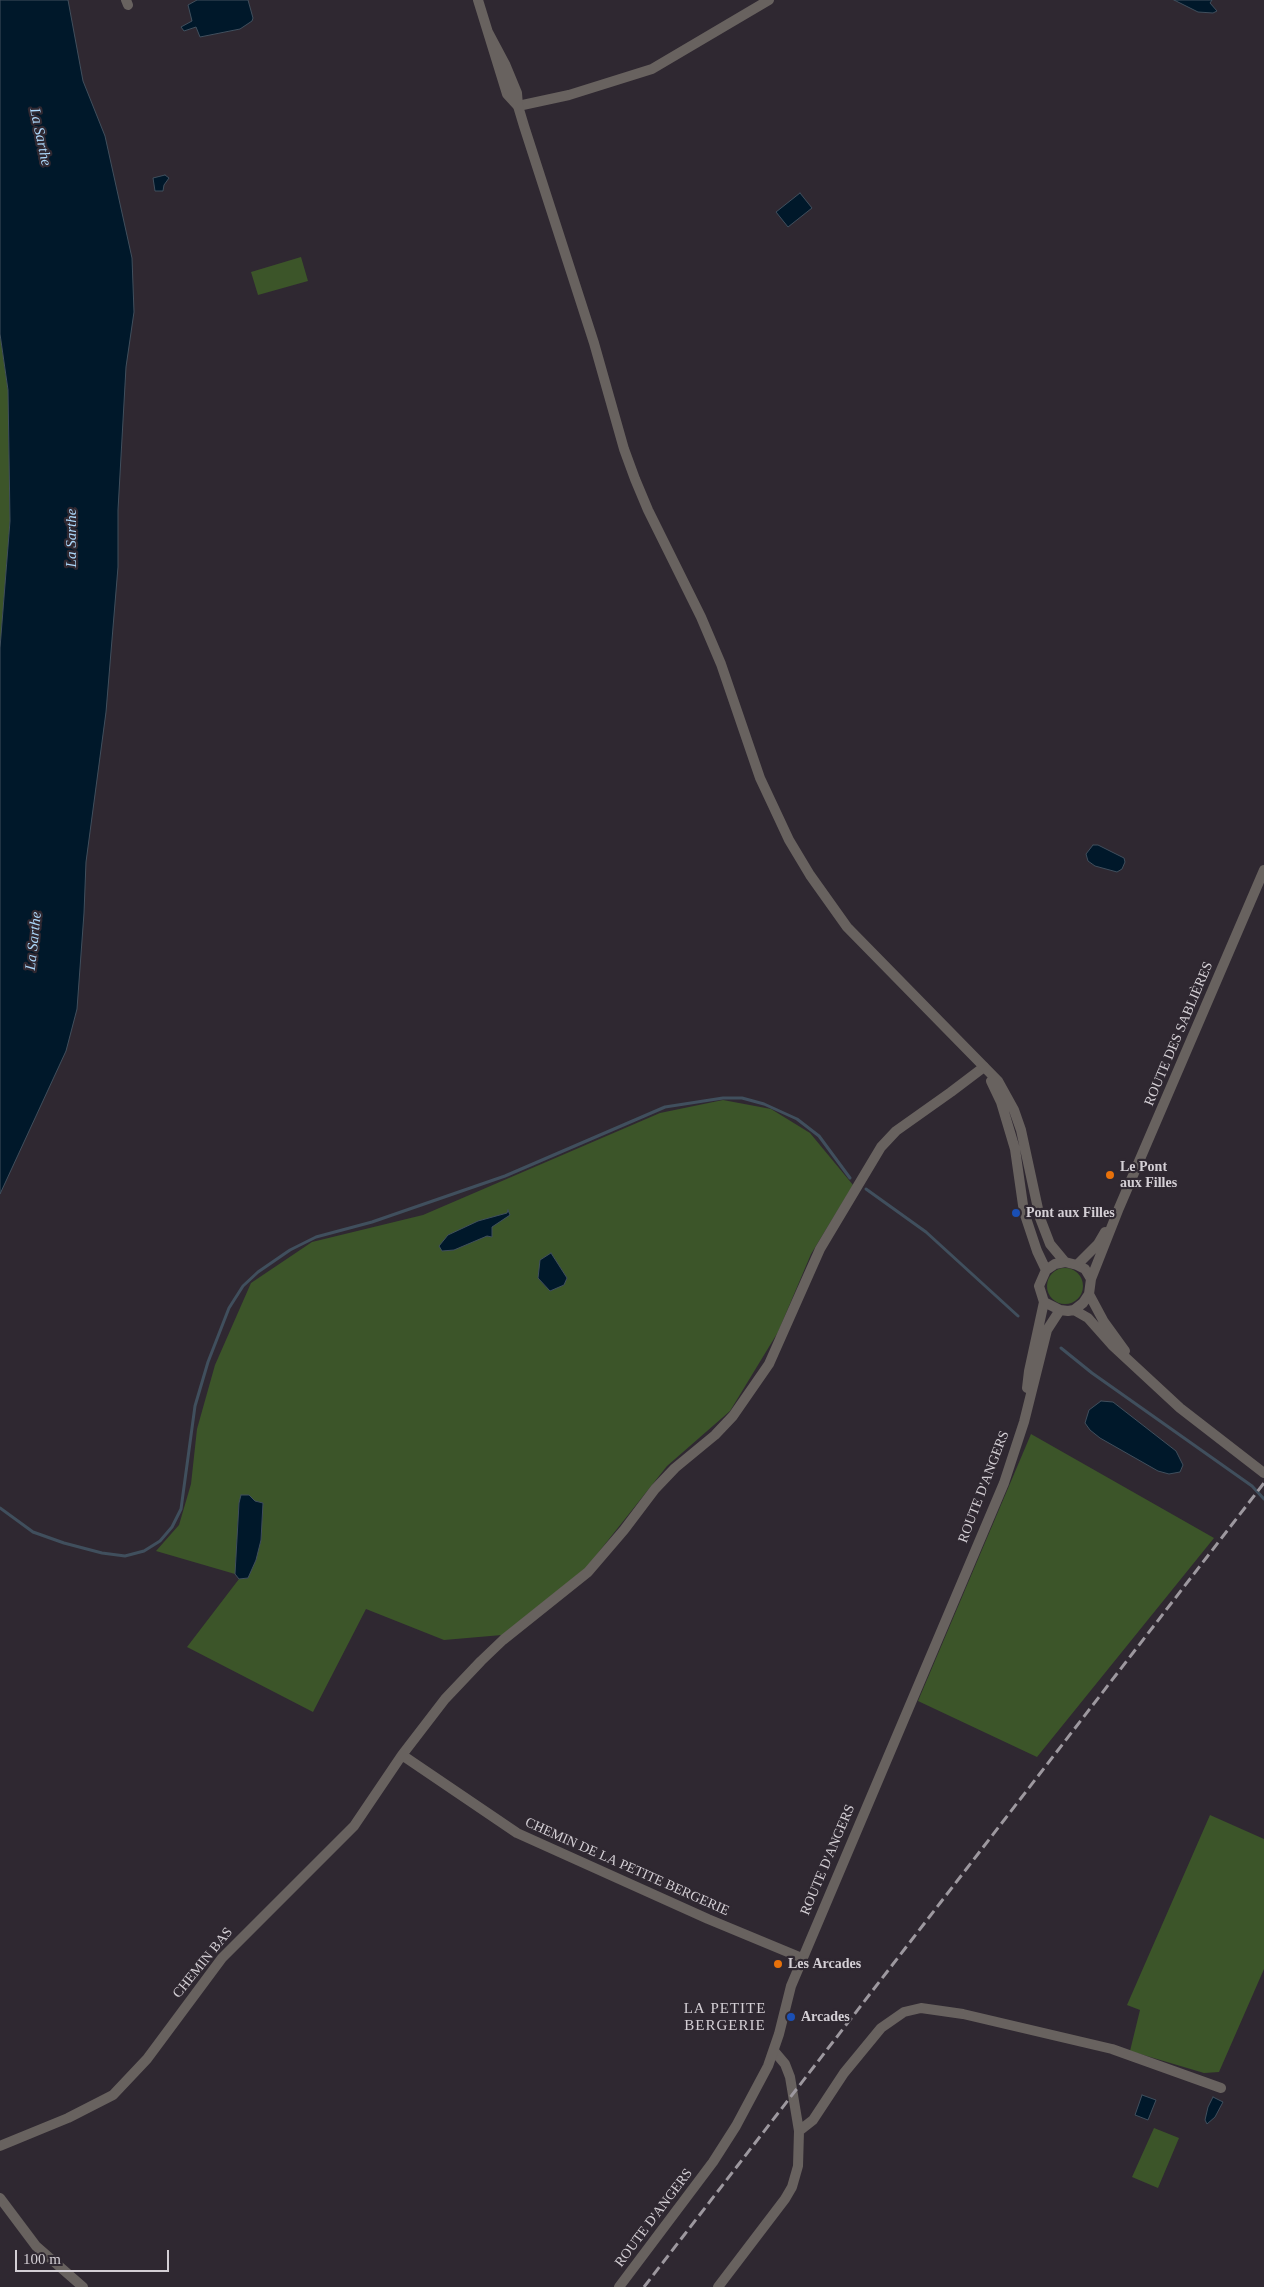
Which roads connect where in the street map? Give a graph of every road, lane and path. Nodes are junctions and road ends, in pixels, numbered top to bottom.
1 (478, 0) edge
2 (769, 0) edge
3 (518, 106) junction
4 (1264, 870) edge
5 (984, 1066) junction
6 (1119, 1208) junction
7 (1065, 1262) junction
8 (1077, 1264) junction
9 (1046, 1270) junction
10 (1091, 1279) junction
11 (1089, 1294) junction
12 (1044, 1302) junction
13 (1060, 1310) junction
14 (1074, 1310) junction
15 (1139, 1370) junction
16 (1024, 1422) junction
17 (1264, 1473) edge
18 (400, 1757) junction
19 (802, 1958) junction
20 (774, 2051) junction
21 (1221, 2088) dead end
22 (799, 2131) junction
23 (0, 2146) edge
24 (0, 2198) edge
25 (83, 2287) edge
26 (618, 2287) edge
27 (718, 2287) edge

1 - 3 street
2 - 3 street
3 - 5 street
4 - 6 street, ROUTE DES SABLIÈRES
5 - 7 street
5 - 9 street
5 - 18 street, CHEMIN BAS
6 - 8 street, ROUTE DES SABLIÈRES
6 - 10 street, ROUTE DES SABLIÈRES
7 - 8 street
7 - 9 street
8 - 10 street
9 - 12 street
10 - 11 street
11 - 14 street
11 - 15 street
12 - 13 street
12 - 16 street, ROUTE D'ANGERS
13 - 14 street
13 - 16 street, ROUTE D'ANGERS
14 - 15 street
15 - 17 street
16 - 19 street, ROUTE D'ANGERS
18 - 19 street, CHEMIN DE LA PETITE BERGERIE
18 - 23 street, CHEMIN BAS
19 - 20 street, ROUTE D'ANGERS
20 - 22 street
20 - 26 street, ROUTE D'ANGERS
21 - 22 street
22 - 27 street
24 - 25 street

